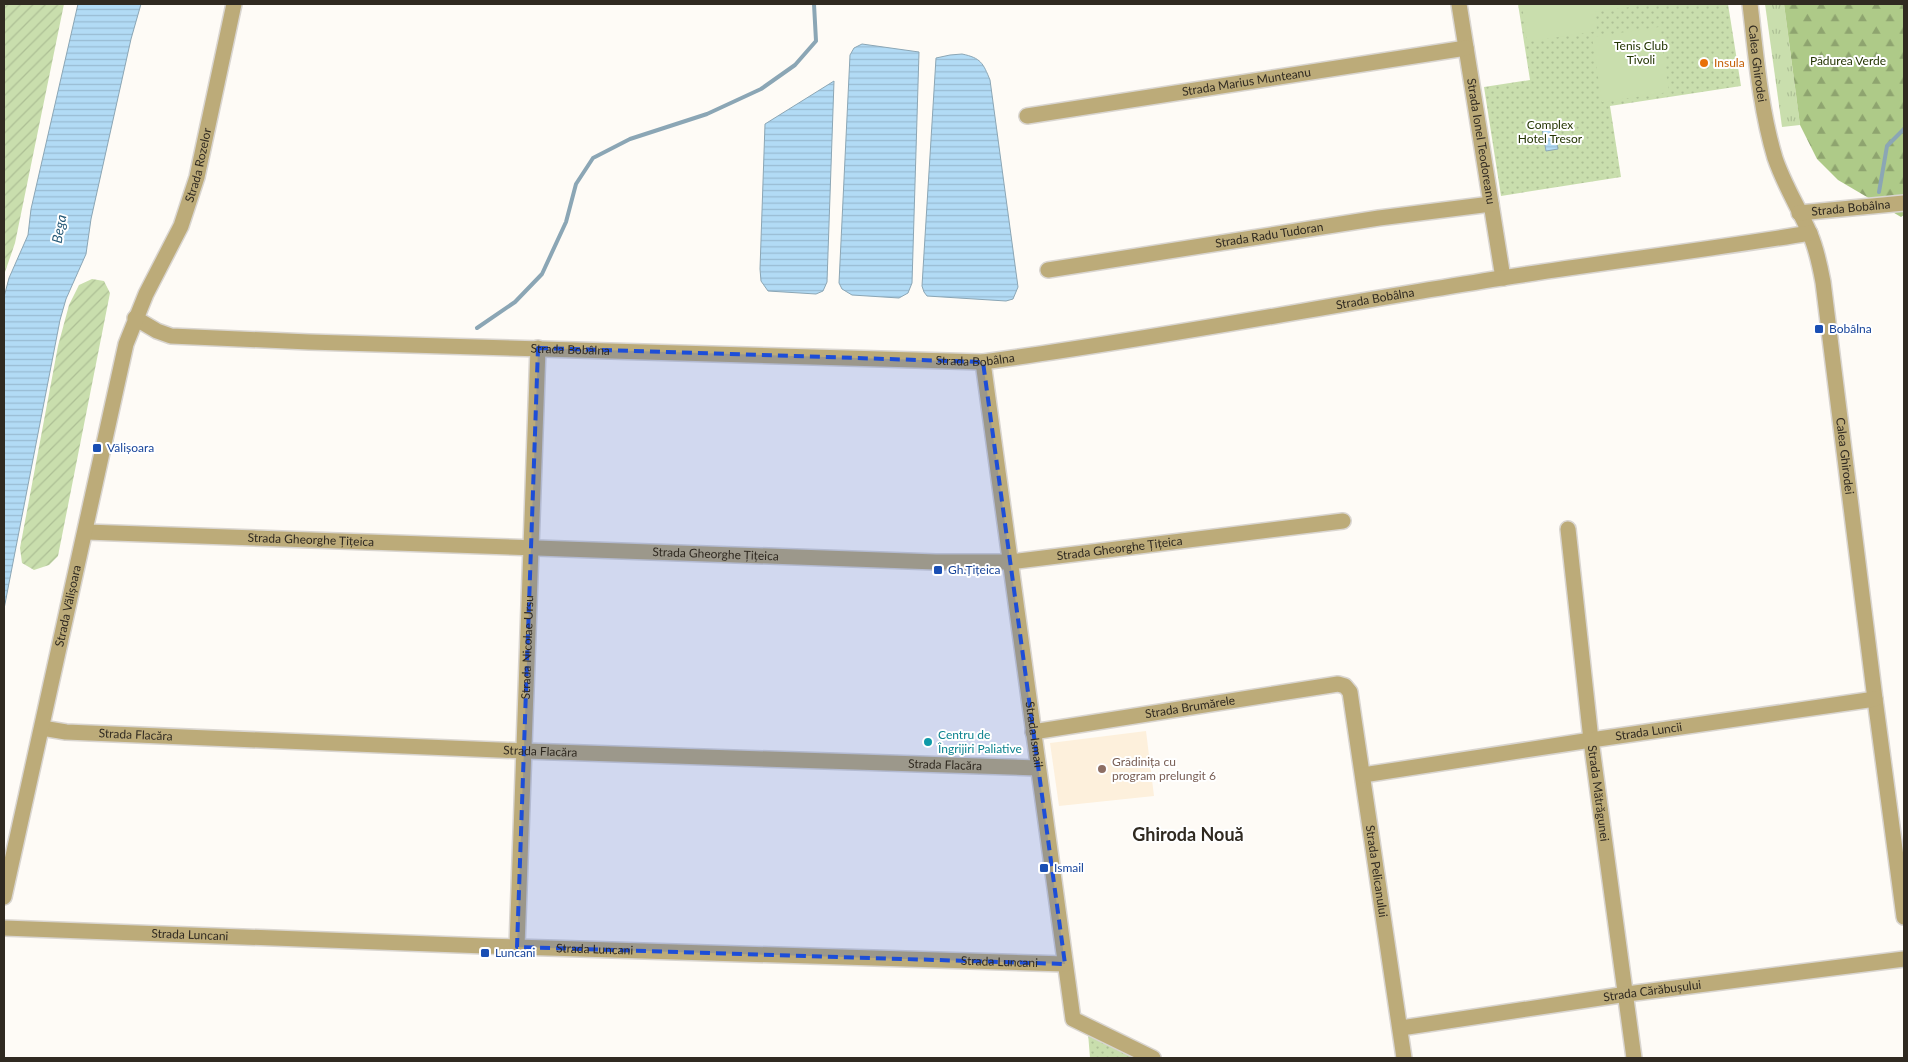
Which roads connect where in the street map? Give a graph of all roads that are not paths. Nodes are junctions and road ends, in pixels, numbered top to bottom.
1 (234, 4) edge
2 (1459, 4) edge
3 (1750, 4) edge
4 (1466, 48) junction
5 (1027, 116) dead end
6 (1904, 203) edge
7 (1491, 204) junction
8 (1800, 213) junction
9 (1810, 233) junction
10 (1048, 270) dead end
11 (1503, 278) junction
12 (135, 318) junction
13 (538, 348) junction
14 (982, 362) junction
15 (1343, 521) dead end
16 (1568, 529) dead end
17 (86, 532) junction
18 (531, 548) junction
19 (1010, 562) junction
20 (1345, 686) joint
21 (1875, 699) junction
22 (42, 728) junction
23 (1033, 732) junction
24 (1591, 740) junction
25 (524, 751) junction
26 (1038, 768) junction
27 (1363, 775) junction
28 (1900, 854) edge
29 (4, 897) edge
30 (1904, 917) edge
31 (4, 928) edge
32 (517, 947) junction
33 (1904, 958) edge
34 (1065, 964) junction
35 (1626, 994) junction
36 (1401, 1028) junction
37 (1153, 1058) edge
38 (1404, 1058) edge
39 (1634, 1058) edge

1 - 12 street, Strada Rozelor
2 - 4 street, Strada Ionel Teodoreanu
3 - 8 street, Calea Ghirodei
4 - 5 street, Strada Marius Munteanu
4 - 7 street, Strada Ionel Teodoreanu
6 - 8 street, Strada Bobâlna
7 - 10 street, Strada Radu Tudoran
7 - 11 street, Strada Ionel Teodoreanu
8 - 9 street, Calea Ghirodei
9 - 11 street, Strada Bobâlna
9 - 21 street, Calea Ghirodei
11 - 14 street, Strada Bobâlna
12 - 13 street, Strada Bobâlna
12 - 17 street, Strada Vălișoara
13 - 14 street, Strada Bobâlna
13 - 18 street, Strada Nicolae Ursu
14 - 19 street, Strada Ismail
15 - 19 street, Strada Gheorghe Țițeica
16 - 24 street, Strada Mătrăgunei
17 - 18 street, Strada Gheorghe Țițeica
17 - 22 street, Strada Vălișoara
18 - 19 street, Strada Gheorghe Țițeica
18 - 25 street, Strada Nicolae Ursu
19 - 23 street, Strada Ismail
20 - 23 street, Strada Brumărele
20 - 27 street, Strada Pelicanului
21 - 24 street, Strada Luncii
21 - 28 street, Calea Ghirodei
22 - 25 street, Strada Flacăra
22 - 29 street, Strada Vălișoara
23 - 26 street, Strada Ismail
24 - 27 street, Strada Luncii
24 - 35 street, Strada Mătrăgunei
25 - 26 street, Strada Flacăra
25 - 32 street, Strada Nicolae Ursu
26 - 34 street, Strada Ismail
27 - 36 street, Strada Pelicanului
28 - 30 street, Calea Ghirodei
31 - 32 street, Strada Luncani
32 - 34 street, Strada Luncani
33 - 35 street, Strada Cărăbușului
34 - 37 street, Strada Ismail
35 - 36 street, Strada Cărăbușului
35 - 39 street, Strada Mătrăgunei
36 - 38 street, Strada Pelicanului

